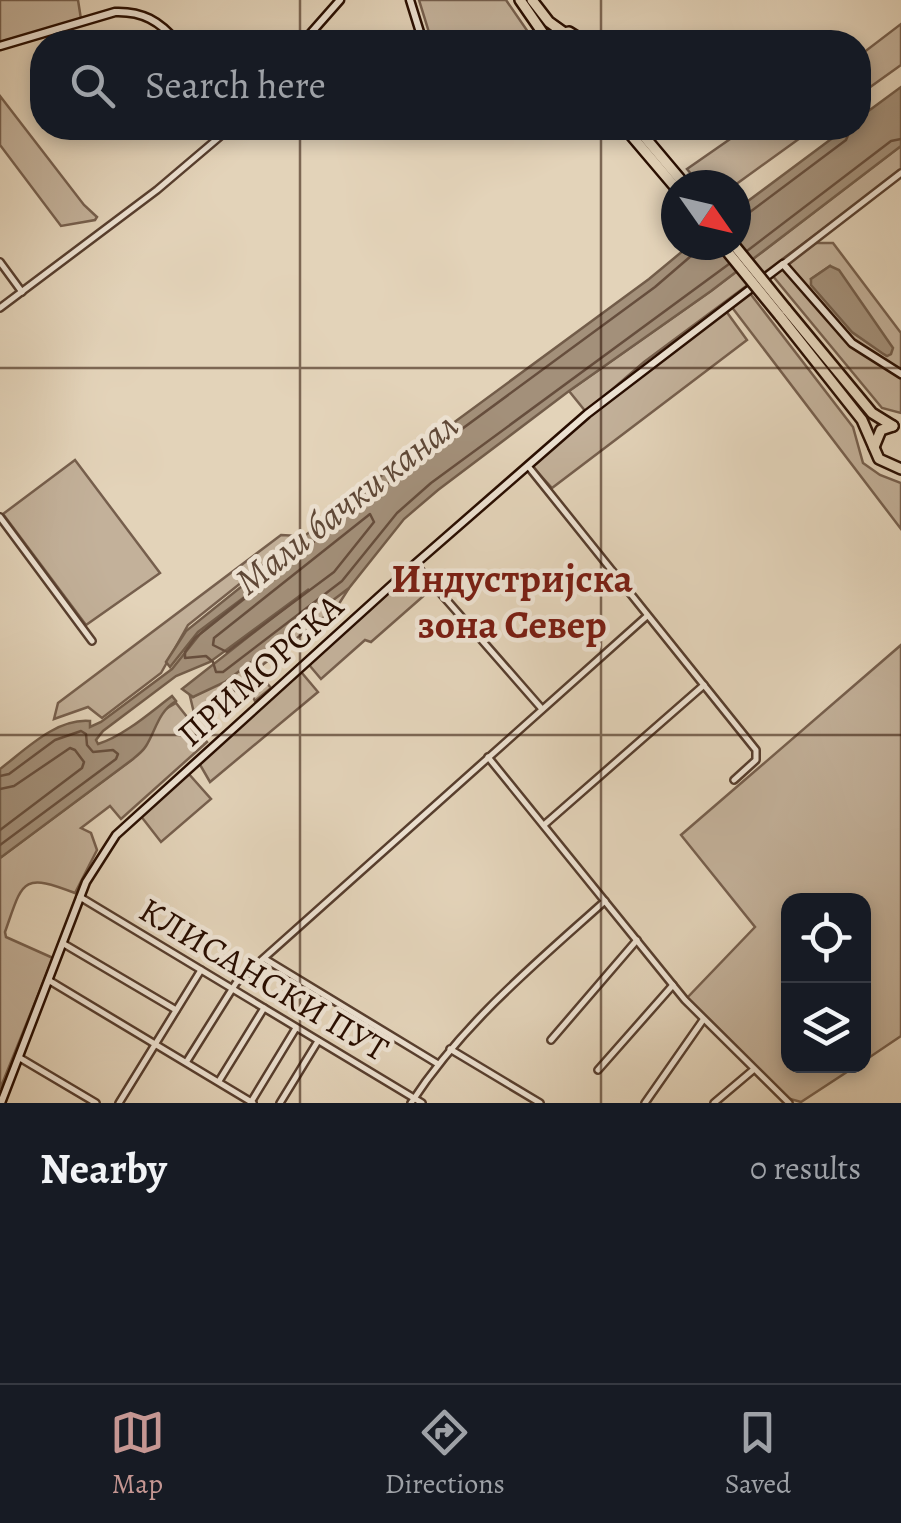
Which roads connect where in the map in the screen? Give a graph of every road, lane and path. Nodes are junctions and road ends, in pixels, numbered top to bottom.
1 (340, 0) edge
2 (410, 0) edge
3 (520, 0) edge
4 (532, 0) edge
5 (54, 30) edge
6 (164, 30) edge
7 (314, 30) edge
8 (419, 30) edge
9 (541, 30) edge
10 (560, 30) edge
11 (30, 37) edge
12 (0, 46) edge
13 (216, 140) edge
14 (637, 140) edge
15 (646, 140) edge
16 (667, 170) edge
17 (668, 170) edge
18 (901, 174) edge
19 (735, 260) edge
20 (745, 260) edge
21 (0, 262) edge
22 (783, 264) junction
23 (22, 292) junction
24 (0, 308) edge
25 (782, 312) junction
26 (901, 374) edge
27 (898, 426) edge
28 (874, 447) junction
29 (898, 465) edge
30 (528, 466) junction
31 (0, 517) edge
32 (415, 564) junction
33 (647, 616) junction
34 (92, 641) dead end
35 (704, 685) junction
36 (542, 709) junction
37 (488, 757) junction
38 (734, 780) dead end
39 (544, 825) junction
40 (80, 897) junction
41 (605, 901) junction
42 (637, 940) junction
43 (64, 944) junction
44 (264, 958) junction
45 (201, 970) junction
46 (50, 981) junction
47 (673, 986) junction
48 (232, 989) junction
49 (264, 1008) junction
50 (176, 1010) junction
51 (703, 1020) junction
52 (296, 1028) junction
53 (551, 1040) dead end
54 (318, 1041) junction
55 (156, 1042) junction
56 (450, 1049) junction
57 (20, 1058) junction
58 (186, 1061) junction
59 (438, 1064) junction
60 (598, 1070) dead end
61 (753, 1070) junction
62 (219, 1082) junction
63 (412, 1101) edge
64 (252, 1102) edge
65 (786, 1102) edge
66 (1, 1103) edge
67 (96, 1103) edge
68 (119, 1103) edge
69 (280, 1103) edge
70 (422, 1103) edge
71 (540, 1103) edge
72 (645, 1103) edge
73 (714, 1103) edge

1 - 7 street
2 - 8 street
3 - 9 main road
4 - 10 main road
5 - 6 street
11 - 12 street
13 - 23 street
14 - 16 main road
15 - 17 main road
18 - 22 street, ПРИМОРСКА
19 - 25 main road, bridge
20 - 25 main road, bridge
21 - 23 street
22 - 26 street
22 - 30 street, ПРИМОРСКА
23 - 24 street
25 - 27 main road
25 - 28 main road
27 - 28 main road
28 - 29 main road
30 - 32 street, ПРИМОРСКА
30 - 33 street
31 - 34 street
32 - 36 street
32 - 40 street, ПРИМОРСКА
33 - 35 street
33 - 36 street
35 - 38 street
35 - 39 street
36 - 37 street
37 - 39 street
37 - 44 street
39 - 41 street
40 - 43 street, ПРИМОРСКА
40 - 45 street, КЛИСАНСКИ ПУТ
41 - 42 street
41 - 56 street
42 - 47 street
42 - 53 street
43 - 46 street, ПРИМОРСКА
43 - 50 street
44 - 48 street
44 - 59 street
45 - 48 street, КЛИСАНСКИ ПУТ
45 - 50 street
46 - 55 street
46 - 57 street, ПРИМОРСКА
47 - 51 street
47 - 60 street
48 - 49 street, КЛИСАНСКИ ПУТ
48 - 58 street
49 - 52 street, КЛИСАНСКИ ПУТ
49 - 62 street
50 - 55 street
51 - 61 street
51 - 72 street
52 - 54 street, КЛИСАНСКИ ПУТ
52 - 64 street
54 - 63 street, КЛИСАНСКИ ПУТ
54 - 69 street
55 - 58 street
55 - 68 street
56 - 59 street
56 - 71 street
57 - 66 street, ПРИМОРСКА
57 - 67 street
58 - 62 street
59 - 63 street
61 - 65 street
61 - 73 street
62 - 64 street
63 - 70 street, КЛИСАНСКИ ПУТ

